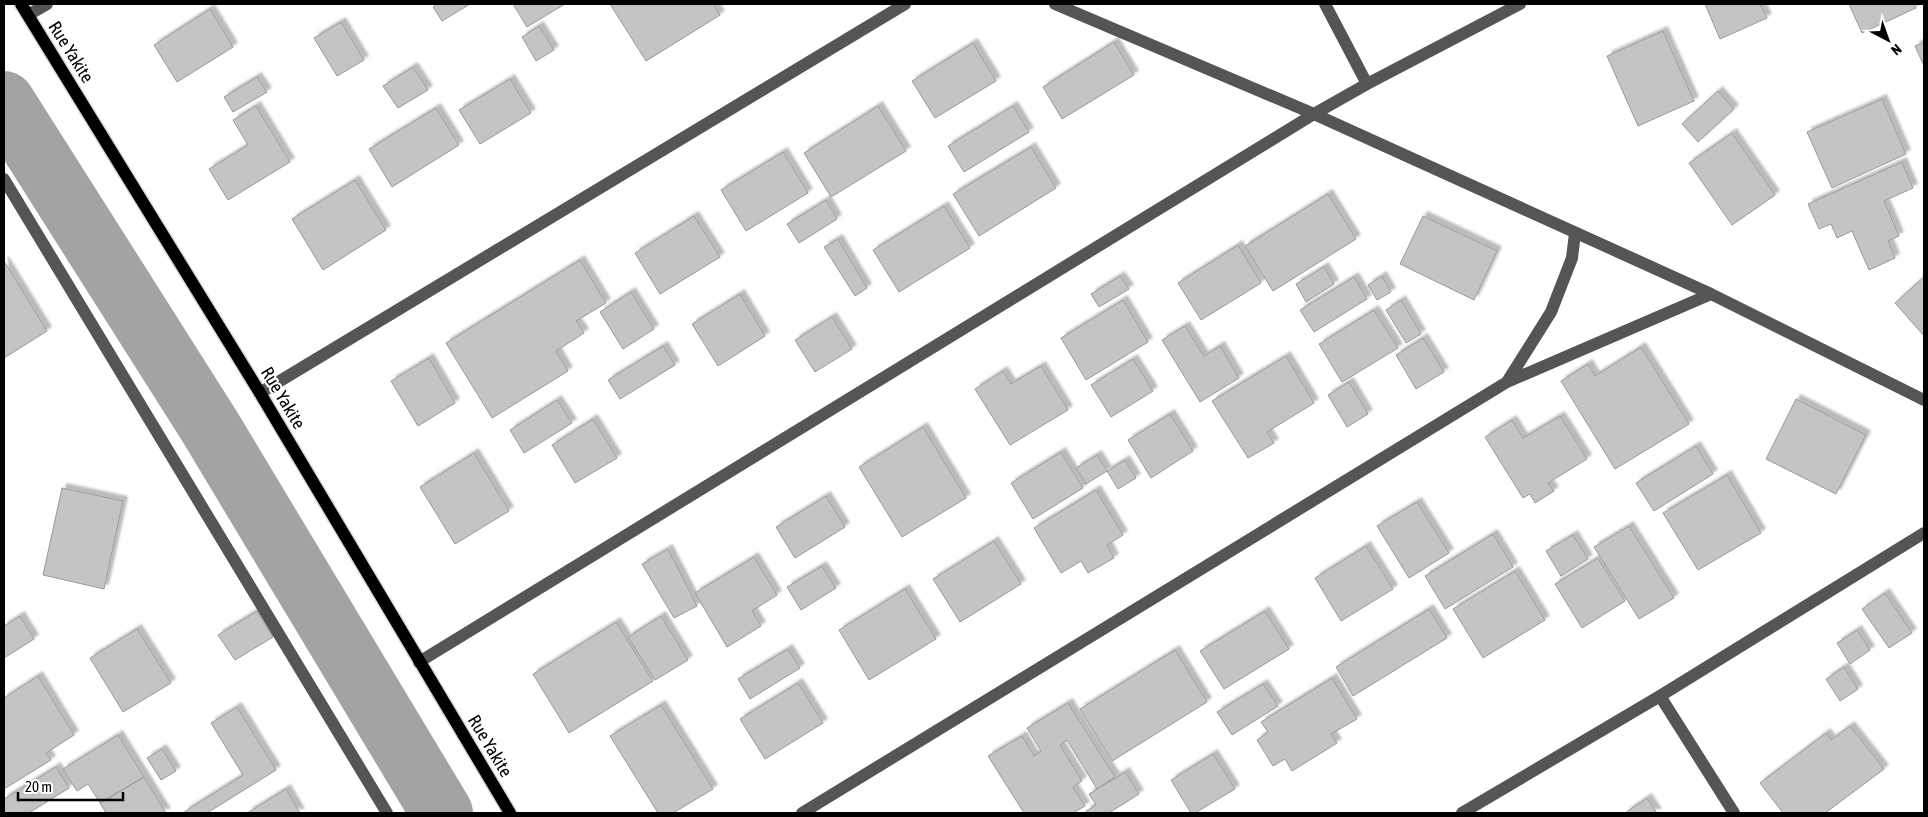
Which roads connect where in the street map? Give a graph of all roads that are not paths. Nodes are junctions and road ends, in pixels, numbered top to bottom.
1 (21, 4) edge
2 (47, 4) edge
3 (905, 4) edge
4 (1055, 4) edge
5 (1325, 4) edge
6 (1520, 4) edge
7 (28, 15) junction
8 (1367, 84) junction
9 (1314, 114) junction
10 (4, 179) edge
11 (1575, 233) junction
12 (1711, 294) junction
13 (1507, 382) junction
14 (260, 393) junction
15 (1924, 400) edge
16 (1924, 534) edge
17 (419, 662) junction
18 (1660, 696) junction
19 (387, 813) edge
20 (510, 813) edge
21 (802, 813) edge
22 (1462, 813) edge
23 (1734, 813) edge

1 - 7 main road, Rue Yakite
2 - 7 street
3 - 14 street
4 - 9 street
5 - 8 street
6 - 8 street
7 - 14 main road, Rue Yakite
8 - 9 street
9 - 11 street
9 - 17 street
10 - 19 street
11 - 12 street
11 - 13 street
12 - 13 street
12 - 15 street
13 - 21 street
14 - 17 main road, Rue Yakite
16 - 18 street
17 - 20 main road, Rue Yakite
18 - 22 street
18 - 23 street

